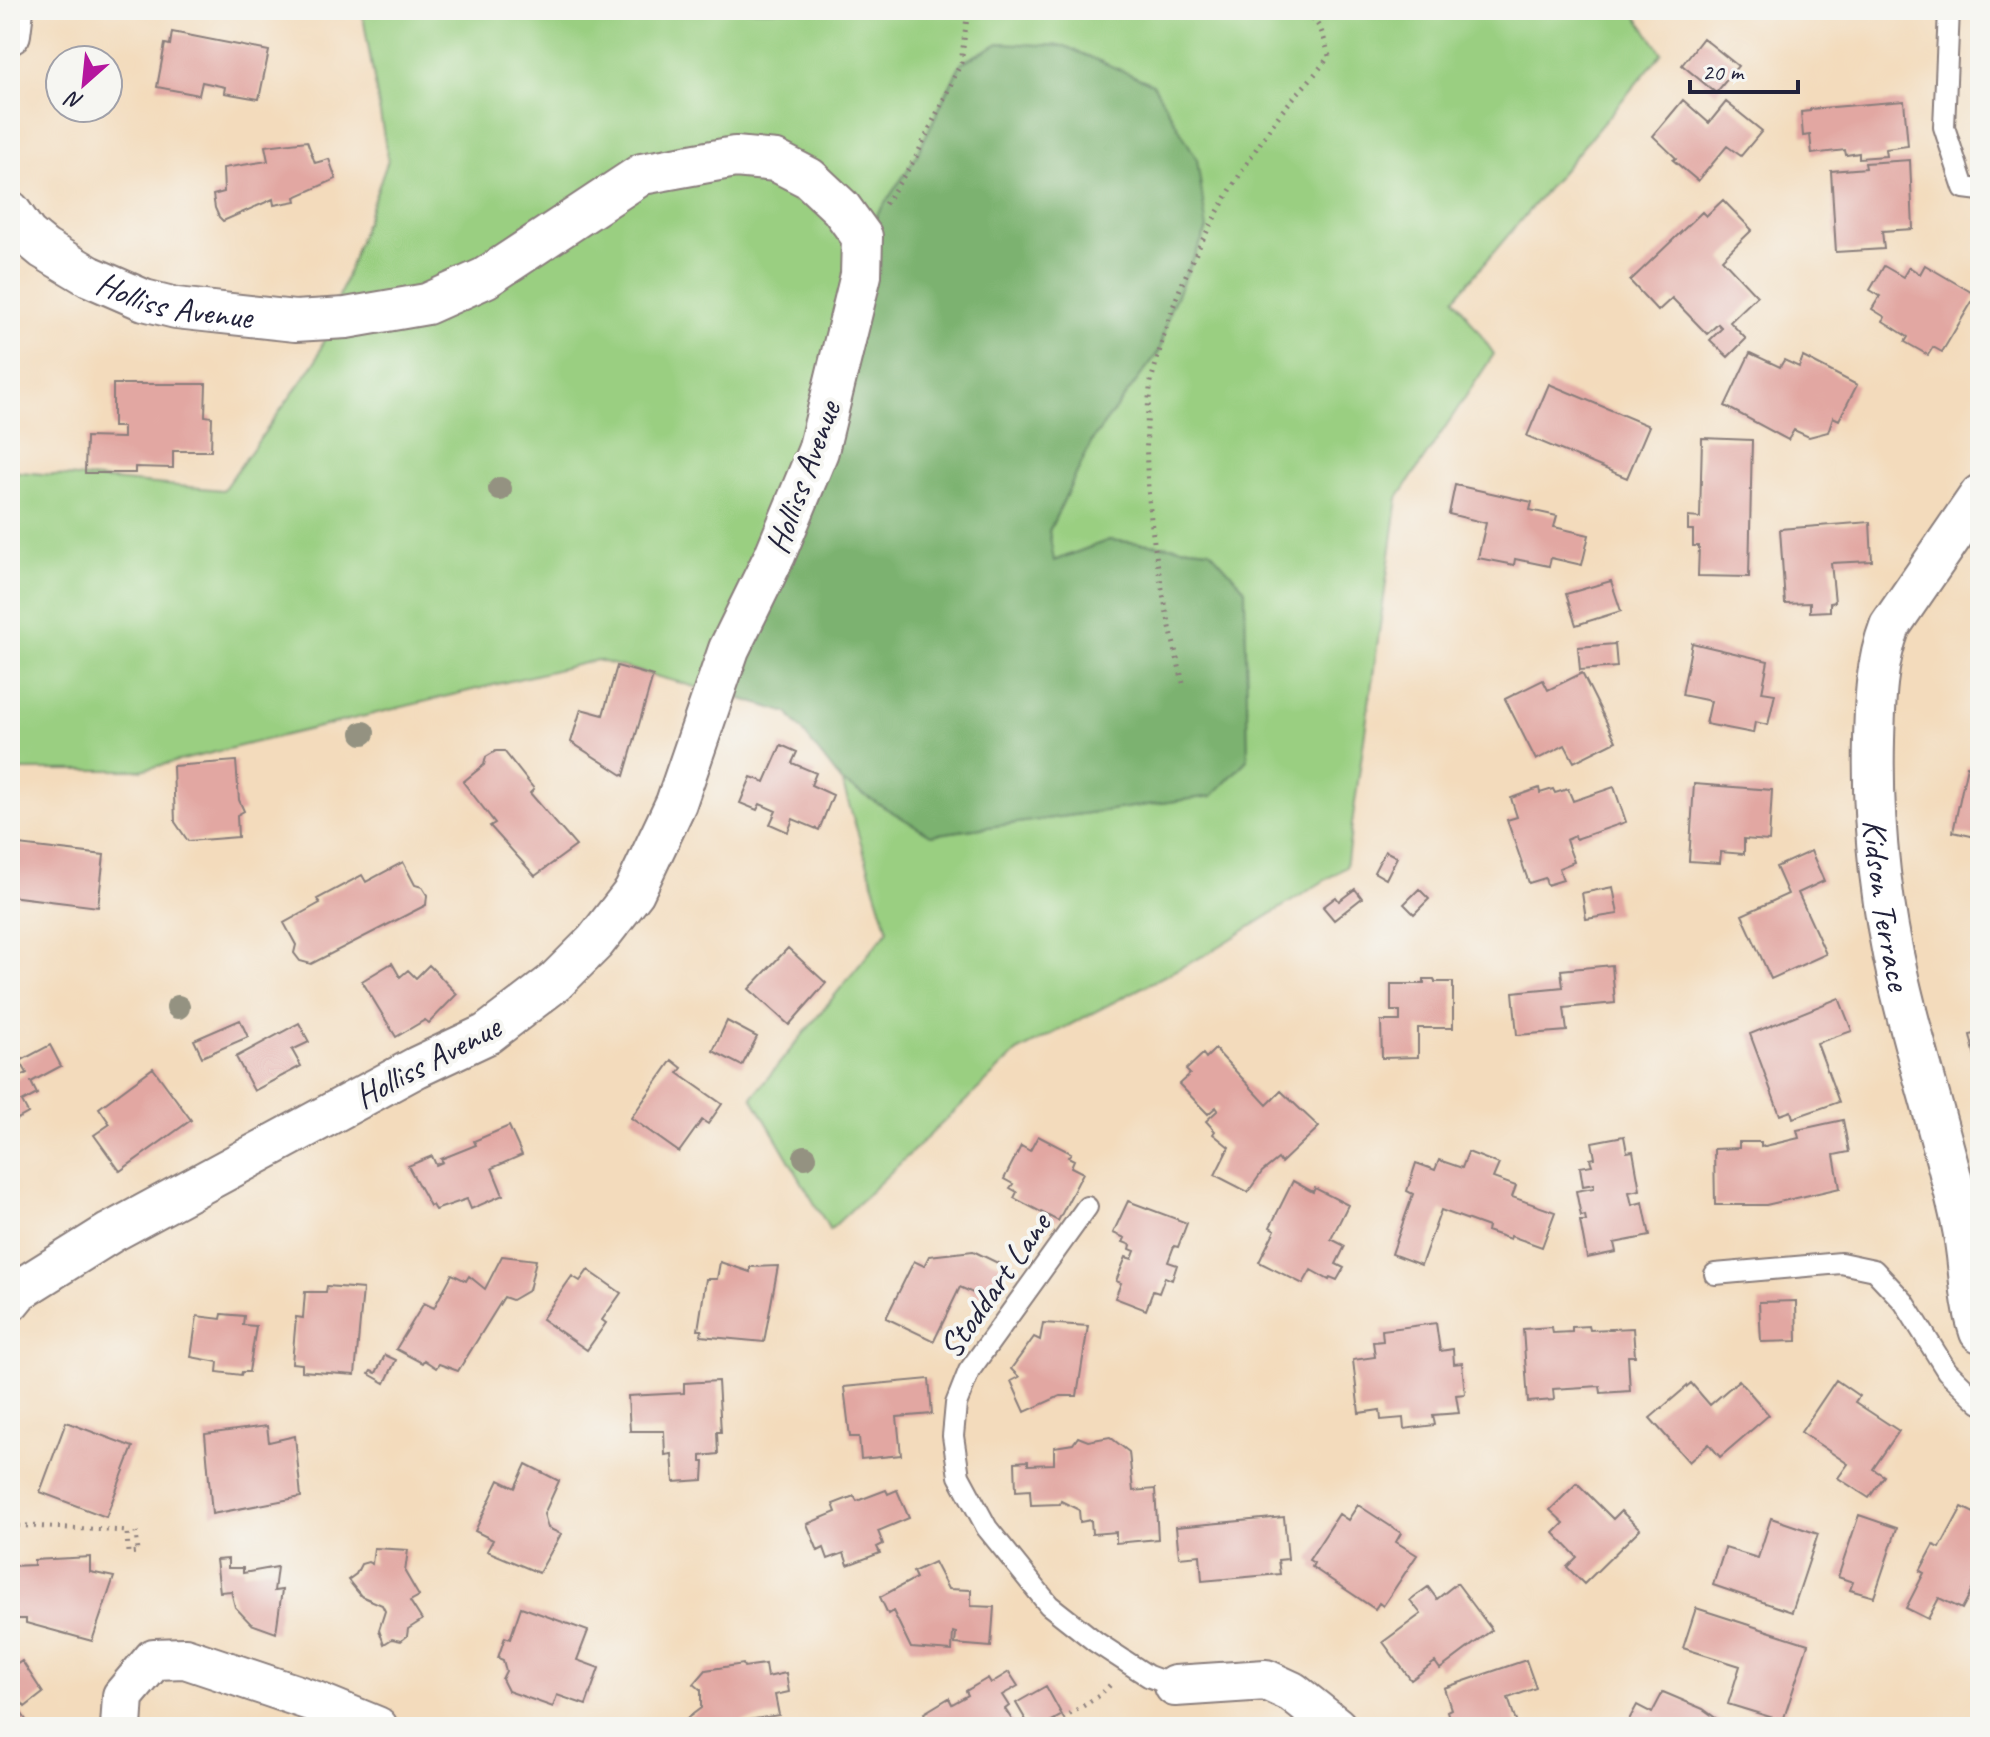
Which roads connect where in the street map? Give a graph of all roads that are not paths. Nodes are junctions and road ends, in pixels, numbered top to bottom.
1 (13, 10) edge
2 (1949, 10) edge
3 (10, 34) edge
4 (1980, 190) edge
5 (10, 211) edge
6 (1980, 495) edge
7 (1087, 1207) dead end
8 (1715, 1274) dead end
9 (10, 1301) edge
10 (1980, 1332) edge
11 (1980, 1403) edge
12 (1175, 1686) joint
13 (121, 1727) edge
14 (377, 1727) edge
15 (1336, 1727) edge

1 - 3 street
2 - 4 lane
5 - 9 street, Holliss Avenue
6 - 10 street, Kidson Terrace
7 - 12 lane, Stoddart Lane
8 - 11 lane
12 - 15 street
13 - 14 street

